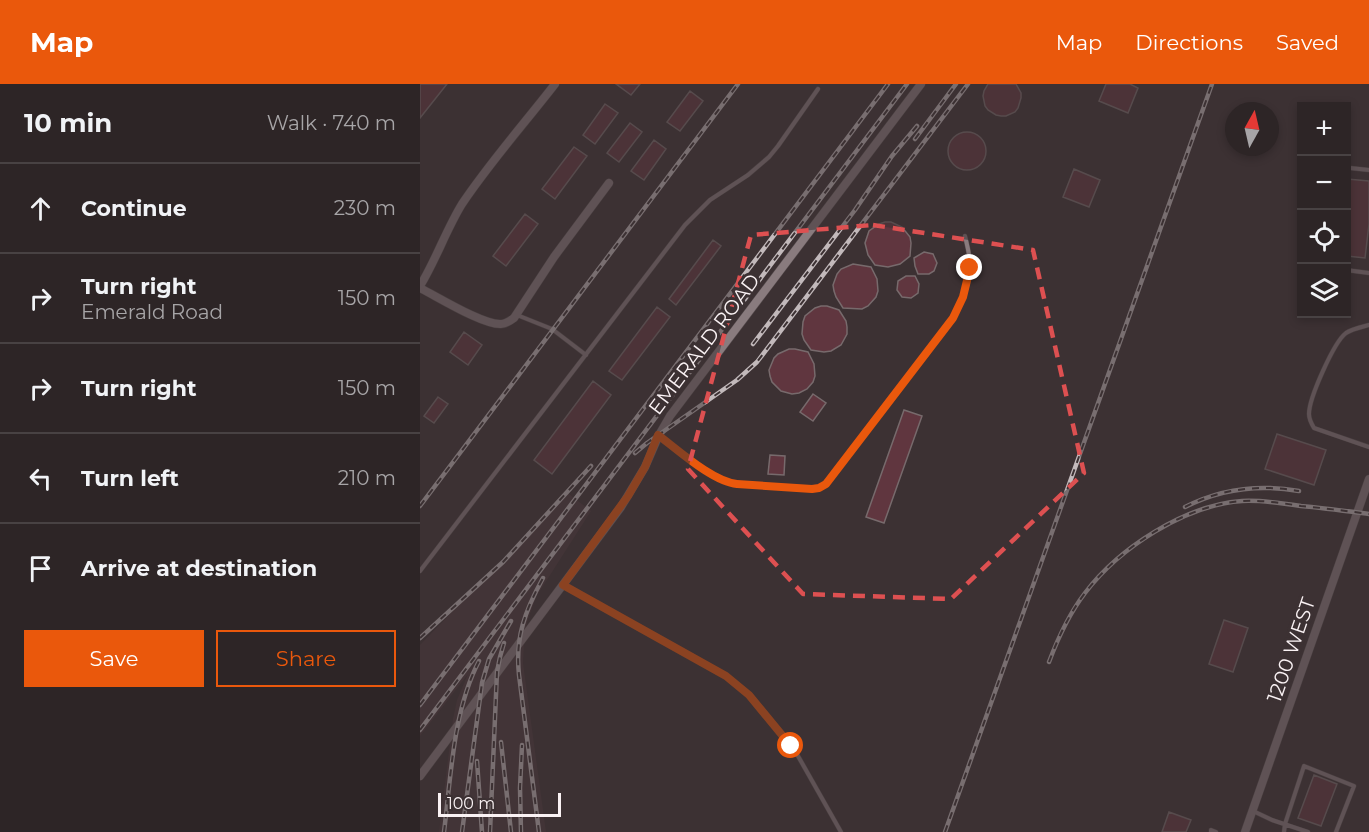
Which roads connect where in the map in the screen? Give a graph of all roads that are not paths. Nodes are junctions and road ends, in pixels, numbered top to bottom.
1 (555, 84) edge
2 (921, 84) edge
3 (818, 89) dead end
4 (1351, 168) edge
5 (1369, 170) edge
6 (609, 183) dead end
7 (965, 236) dead end
8 (1351, 271) edge
9 (1369, 273) edge
10 (420, 287) edge
11 (516, 315) junction
12 (1369, 325) edge
13 (586, 355) junction
14 (658, 435) junction
15 (1369, 447) edge
16 (1369, 479) edge
17 (420, 571) edge
18 (563, 585) junction
19 (420, 776) edge
20 (1252, 811) junction
21 (1285, 824) junction
22 (841, 832) edge
23 (1211, 832) edge
24 (1216, 832) edge
25 (1245, 832) edge
26 (1284, 832) edge
27 (1308, 832) edge
28 (1336, 832) edge

1 - 10 street
2 - 14 street, EMERALD ROAD
3 - 13 lane
4 - 5 lane
6 - 11 street
7 - 14 lane
8 - 9 lane
10 - 11 street
11 - 13 lane
12 - 15 lane
13 - 17 lane
14 - 18 street, EMERALD ROAD
16 - 20 street, 1200 WEST
18 - 19 street, EMERALD ROAD
18 - 22 lane
20 - 21 lane
20 - 25 street, 1200 WEST
21 - 26 lane
21 - 27 lane
21 - 28 lane
23 - 24 lane

